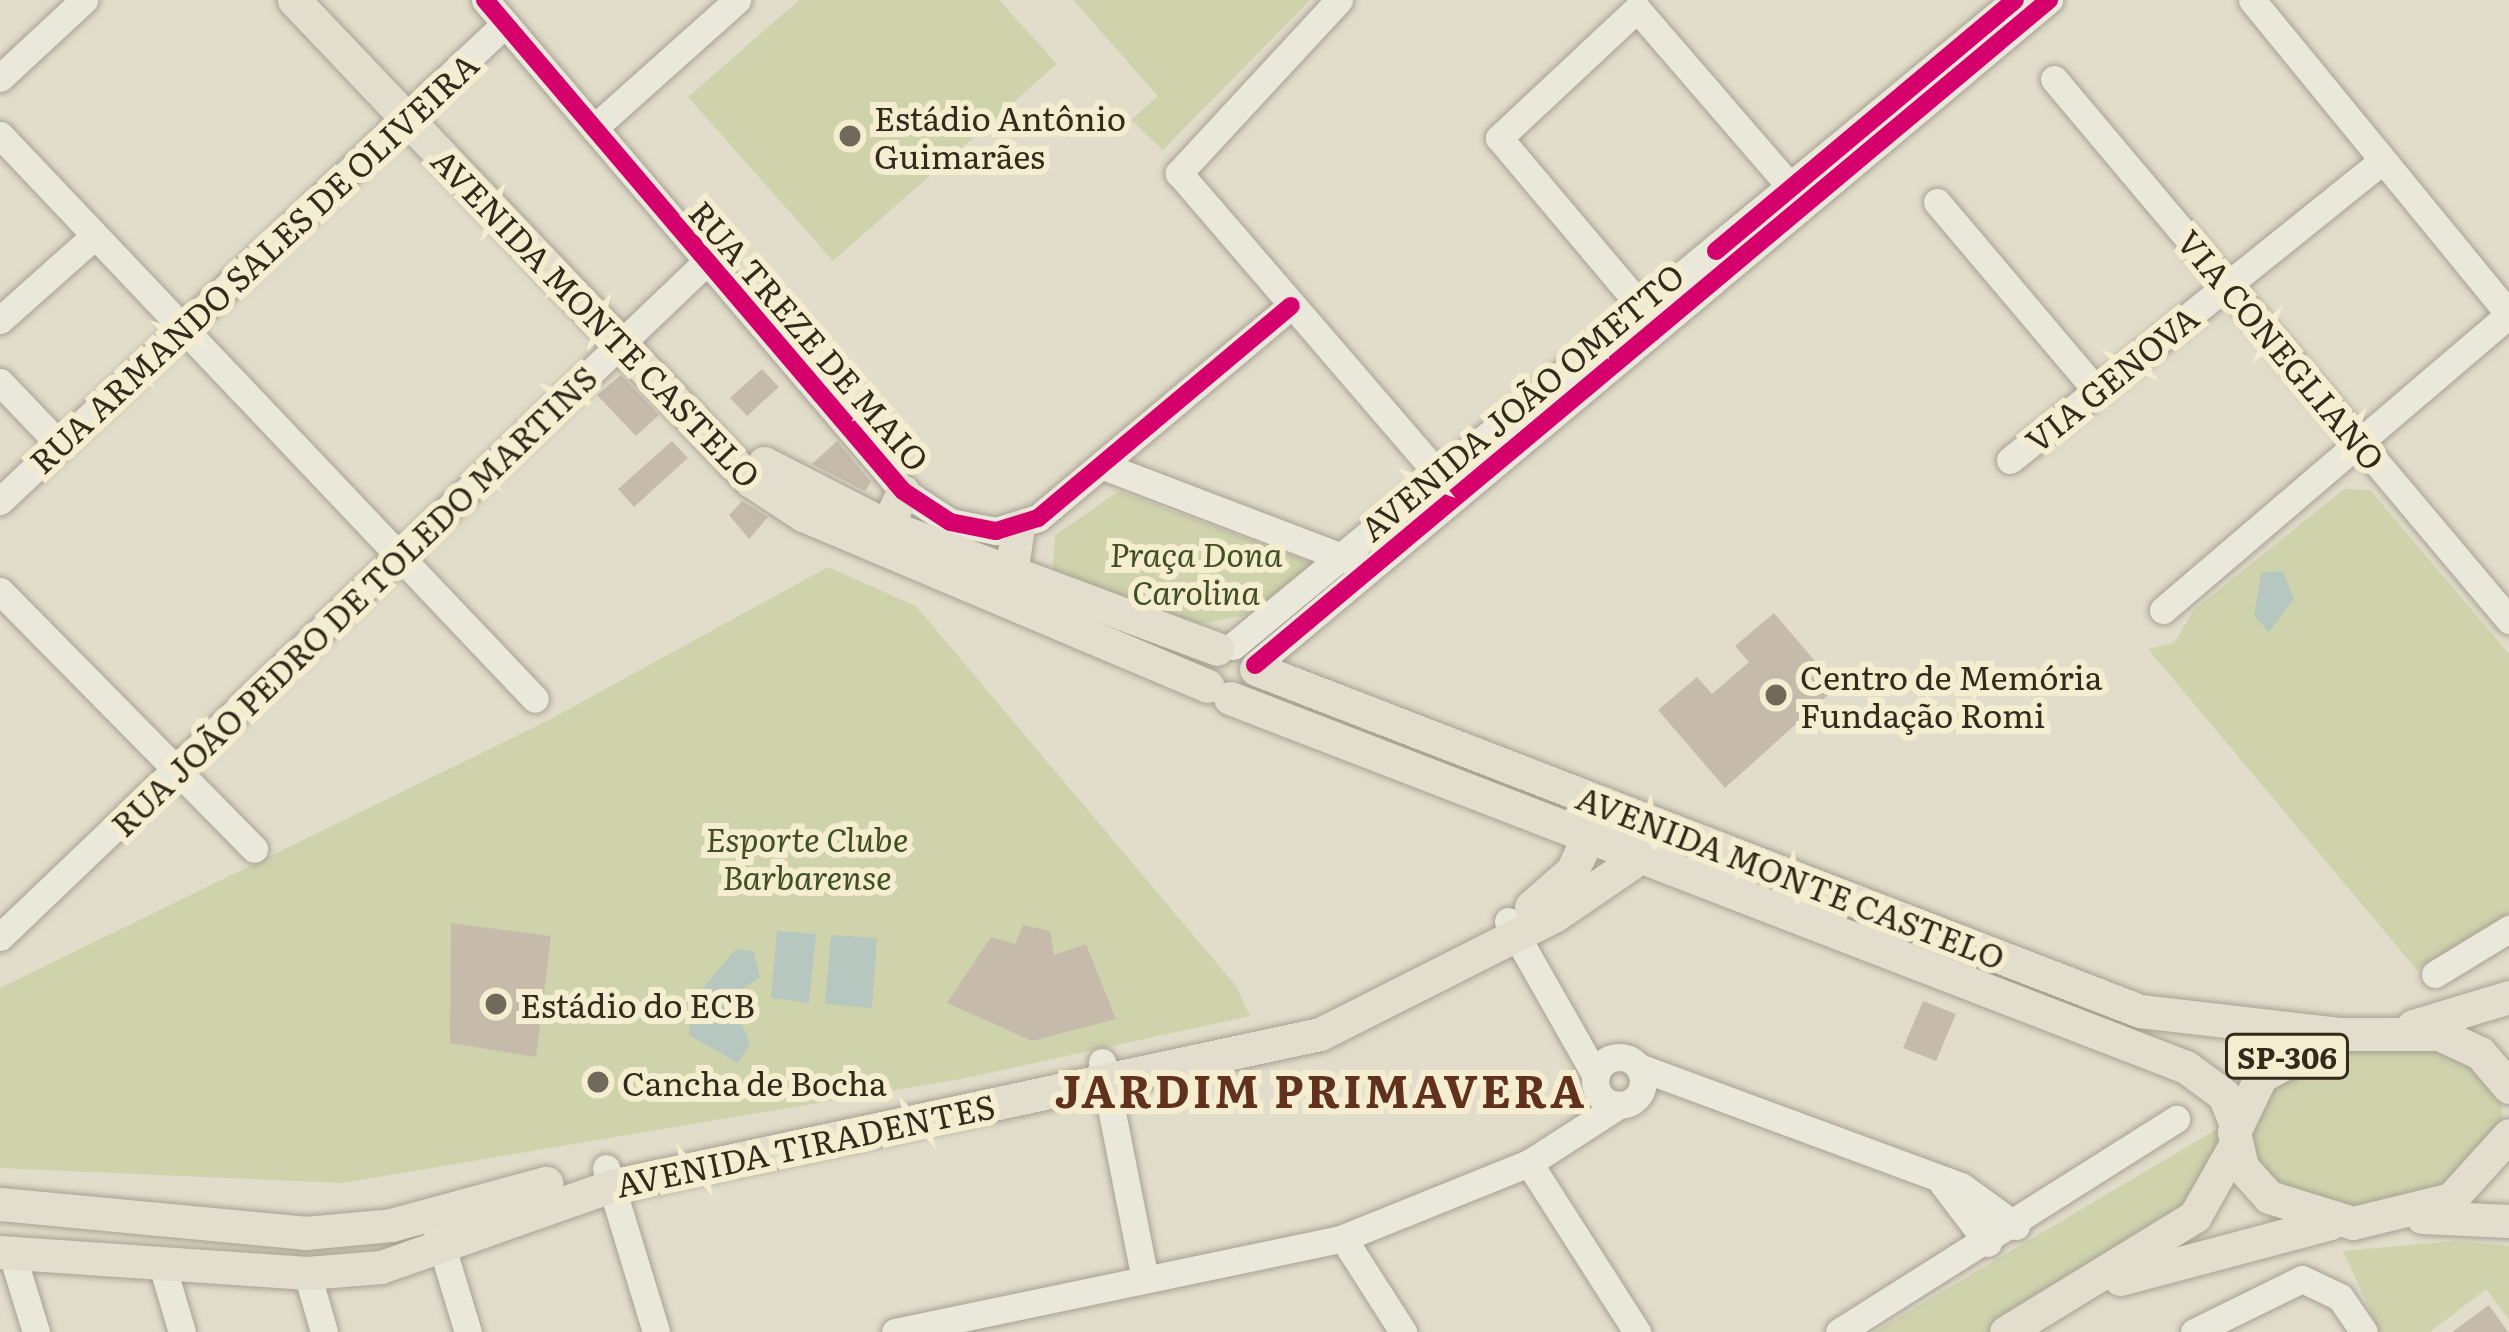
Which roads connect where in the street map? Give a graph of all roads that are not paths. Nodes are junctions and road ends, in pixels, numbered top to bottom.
1 (84, 0) edge
2 (294, 0) edge
3 (325, 0) edge
4 (485, 0) edge
5 (737, 0) edge
6 (1340, 0) edge
7 (2049, 0) edge
8 (2252, 0) edge
9 (2000, 12) edge
10 (505, 24) junction
11 (0, 78) edge
12 (2054, 79) dead end
13 (414, 110) junction
14 (594, 128) junction
15 (0, 135) edge
16 (2381, 162) junction
17 (1798, 195) junction
18 (1936, 202) dead end
19 (93, 237) junction
20 (706, 262) junction
21 (2227, 284) junction
22 (1292, 306) junction
23 (2509, 314) edge
24 (1652, 318) junction
25 (0, 320) edge
26 (182, 328) junction
27 (629, 336) junction
28 (0, 382) edge
29 (2096, 389) junction
30 (2358, 441) junction
31 (60, 445) junction
32 (2010, 460) dead end
33 (1106, 467) junction
34 (1449, 488) junction
35 (903, 491) junction
36 (0, 501) edge
37 (887, 526) junction
38 (1018, 528) junction
39 (399, 556) junction
40 (1359, 564) junction
41 (1011, 572) junction
42 (0, 591) edge
43 (2503, 602) edge
44 (2163, 610) dead end
45 (1240, 657) junction
46 (1219, 692) junction
47 (535, 699) dead end
48 (176, 769) junction
49 (1597, 818) junction
50 (1646, 837) junction
51 (254, 849) dead end
52 (1679, 867) junction
53 (1599, 885) junction
54 (1513, 929) junction
55 (2509, 929) edge
56 (0, 938) edge
57 (2435, 974) dead end
58 (2509, 997) edge
59 (2140, 1011) junction
60 (2402, 1030) junction
61 (2338, 1034) junction
62 (2132, 1045) junction
63 (1103, 1071) junction
64 (1617, 1082) junction
65 (2509, 1087) edge
66 (2176, 1119) dead end
67 (2235, 1134) junction
68 (2509, 1136) edge
69 (1529, 1163) junction
70 (609, 1177) junction
71 (1940, 1181) junction
72 (0, 1204) edge
73 (432, 1216) junction
74 (2414, 1217) junction
75 (2339, 1221) junction
76 (2509, 1221) edge
77 (2016, 1226) junction
78 (1343, 1238) junction
79 (1988, 1243) junction
80 (443, 1248) junction
81 (6, 1253) edge
82 (162, 1265) junction
83 (307, 1273) junction
84 (1145, 1280) junction
85 (2061, 1299) junction
86 (36, 1332) edge
87 (182, 1332) edge
88 (323, 1332) edge
89 (468, 1332) edge
90 (656, 1332) edge
91 (895, 1332) edge
92 (1403, 1332) edge
93 (1637, 1332) edge
94 (1839, 1332) edge
95 (2006, 1332) edge
96 (2194, 1332) edge
97 (2364, 1332) edge

1 - 11 street
2 - 13 main road, AVENIDA MONTE CASTELO
3 - 13 main road, AVENIDA MONTE CASTELO
4 - 10 street, RUA TREZE DE MAIO
5 - 14 street
6 - 22 street
7 - 9 street, AVENIDA JOÃO OMETTO
8 - 16 street
9 - 17 street, AVENIDA JOÃO OMETTO
10 - 13 street, RUA ARMANDO SALES DE OLIVEIRA
10 - 14 street, RUA TREZE DE MAIO
12 - 21 street, VIA CONEGLIANO
13 - 26 street, RUA ARMANDO SALES DE OLIVEIRA
13 - 27 main road, AVENIDA MONTE CASTELO
14 - 20 street, RUA TREZE DE MAIO
15 - 19 street
16 - 21 street, VIA GENOVA
16 - 23 street
17 - 24 street, AVENIDA JOÃO OMETTO
17 - 24 street
18 - 29 street
19 - 25 street
19 - 26 street
20 - 27 street, RUA JOÃO PEDRO DE TOLEDO MARTINS
20 - 35 street, RUA TREZE DE MAIO
21 - 29 street, VIA GENOVA
21 - 30 street, VIA CONEGLIANO
22 - 33 street
22 - 34 street
23 - 30 street
24 - 34 street, AVENIDA JOÃO OMETTO
26 - 31 street, RUA ARMANDO SALES DE OLIVEIRA
26 - 39 street
27 - 37 main road, AVENIDA MONTE CASTELO
27 - 39 street, RUA JOÃO PEDRO DE TOLEDO MARTINS
27 - 46 main road, AVENIDA MONTE CASTELO
28 - 31 street
29 - 32 street, VIA GENOVA
30 - 43 street, VIA CONEGLIANO
30 - 44 street
31 - 36 street, RUA ARMANDO SALES DE OLIVEIRA
33 - 38 street
33 - 40 street
34 - 40 street, AVENIDA JOÃO OMETTO
35 - 37 main road
35 - 38 street, RUA TREZE DE MAIO
37 - 41 main road, AVENIDA MONTE CASTELO
38 - 41 main road
39 - 47 street
39 - 48 street, RUA JOÃO PEDRO DE TOLEDO MARTINS
40 - 45 street, AVENIDA JOÃO OMETTO
41 - 45 main road, AVENIDA MONTE CASTELO
42 - 48 street
45 - 46 main road
45 - 46 main road
45 - 49 main road, AVENIDA MONTE CASTELO
46 - 49 main road, AVENIDA MONTE CASTELO
48 - 51 street
48 - 56 street, RUA JOÃO PEDRO DE TOLEDO MARTINS
49 - 50 main road, AVENIDA MONTE CASTELO
49 - 54 main road, AVENIDA TIRADENTES
50 - 52 main road, AVENIDA MONTE CASTELO
50 - 53 main road, AVENIDA TIRADENTES
50 - 59 main road, AVENIDA MONTE CASTELO
52 - 53 main road
52 - 62 main road, AVENIDA MONTE CASTELO
53 - 54 main road, AVENIDA TIRADENTES
54 - 63 main road, AVENIDA TIRADENTES
54 - 64 street
55 - 57 street
58 - 60 main road, SP-306
59 - 61 main road, AVENIDA MONTE CASTELO
59 - 62 main road
60 - 61 main road, SP-306
60 - 65 main road, SP-306
61 - 67 main road, SP-306
62 - 67 main road, AVENIDA MONTE CASTELO
63 - 70 main road, AVENIDA TIRADENTES
63 - 84 street
64 - 69 street
64 - 71 street
66 - 77 street
67 - 75 main road, SP-306
67 - 85 main road, SP-306
68 - 74 main road, SP-306
69 - 78 street
69 - 93 street
70 - 73 main road, AVENIDA TIRADENTES
70 - 80 main road, AVENIDA TIRADENTES
70 - 90 street
71 - 77 street
71 - 79 street
72 - 73 main road, AVENIDA TIRADENTES
73 - 80 street
74 - 75 main road, SP-306
74 - 76 main road
75 - 85 main road, SP-306
77 - 79 street
78 - 84 street
78 - 92 street
79 - 94 street
80 - 83 main road, AVENIDA TIRADENTES
80 - 89 street
81 - 82 main road, AVENIDA TIRADENTES
81 - 86 street
82 - 83 main road, AVENIDA TIRADENTES
82 - 87 street
83 - 88 street
84 - 91 street
85 - 95 main road, SP-306
96 - 97 street

